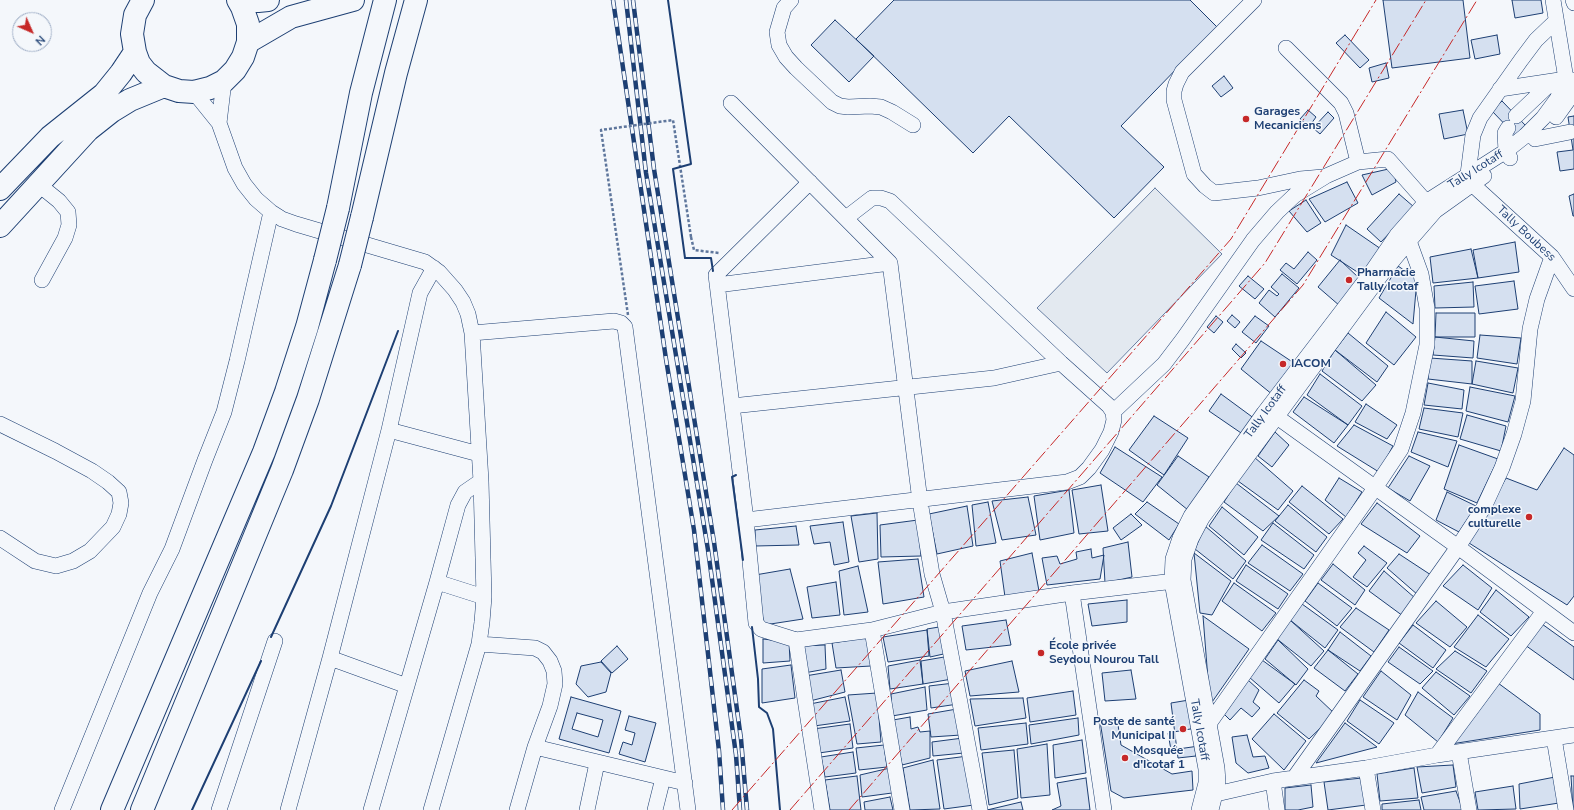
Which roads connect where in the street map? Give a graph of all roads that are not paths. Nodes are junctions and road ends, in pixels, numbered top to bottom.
1 (142, 0) edge
2 (238, 0) edge
3 (244, 0) edge
4 (268, 0) edge
5 (353, 0) edge
6 (385, 0) edge
7 (416, 0) edge
8 (791, 0) edge
9 (1254, 0) edge
10 (1553, 0) edge
11 (1574, 0) edge
12 (1574, 3) edge
13 (1556, 21) junction
14 (248, 42) junction
15 (1286, 48) dead end
16 (134, 52) junction
17 (224, 81) junction
18 (1566, 83) edge
19 (164, 86) junction
20 (1500, 89) junction
21 (194, 92) junction
22 (731, 103) dead end
23 (219, 124) junction
24 (913, 125) dead end
25 (1570, 132) dead end
26 (1535, 139) junction
27 (1508, 155) junction
28 (1358, 162) junction
29 (1326, 176) junction
30 (1470, 179) junction
31 (810, 182) junction
32 (38, 184) junction
33 (0, 189) edge
34 (1426, 202) junction
35 (270, 212) junction
36 (846, 218) junction
37 (0, 226) edge
38 (1409, 240) junction
39 (1552, 257) junction
40 (890, 263) junction
41 (434, 268) junction
42 (42, 280) dead end
43 (717, 284) junction
44 (1574, 289) edge
45 (472, 333) junction
46 (1061, 363) junction
47 (906, 388) junction
48 (732, 406) junction
49 (1113, 412) junction
50 (1277, 417) junction
51 (0, 424) edge
52 (389, 430) junction
53 (479, 454) junction
54 (481, 481) junction
55 (1375, 488) junction
56 (920, 501) junction
57 (746, 520) junction
58 (0, 538) edge
59 (1458, 547) junction
60 (1178, 581) junction
61 (437, 582) junction
62 (1072, 592) junction
63 (484, 597) junction
64 (1544, 611) junction
65 (943, 612) junction
66 (872, 630) junction
67 (1574, 634) edge
68 (796, 640) junction
69 (274, 641) dead end
70 (479, 644) junction
71 (330, 658) junction
72 (407, 686) junction
73 (1209, 723) junction
74 (1200, 735) junction
75 (1574, 735) edge
76 (1554, 738) junction
77 (535, 747) junction
78 (1459, 752) junction
79 (1437, 755) junction
80 (597, 763) junction
81 (1366, 768) junction
82 (663, 778) junction
83 (1294, 778) junction
84 (1273, 781) junction
85 (685, 783) junction
86 (1210, 794) junction
87 (62, 810) edge
88 (112, 810) edge
89 (142, 810) edge
90 (219, 810) edge
91 (288, 810) edge
92 (371, 810) edge
93 (431, 810) edge
94 (517, 810) edge
95 (587, 810) edge
96 (655, 810) edge
97 (688, 810) edge
98 (822, 810) edge
99 (902, 810) edge
100 (980, 810) edge
101 (1104, 810) edge
102 (1199, 810) edge
103 (1211, 810) edge
104 (1277, 810) edge
105 (1373, 810) edge
106 (1469, 810) edge
107 (1566, 810) edge

1 - 16 highway
2 - 14 highway
3 - 4 highway
5 - 14 highway
6 - 88 highway, bridge
7 - 89 highway, bridge
8 - 24 street
9 - 29 street
10 - 13 street
11 - 12 street
13 - 18 street
13 - 20 street
14 - 17 highway
15 - 28 street
16 - 19 highway
16 - 33 highway
17 - 21 highway
17 - 23 street
18 - 20 street
18 - 26 street, Tally Icotaff
18 - 27 street, Tally Icotaff
18 - 27 street
19 - 21 highway
19 - 32 highway
20 - 30 street
21 - 23 street
22 - 31 street
23 - 35 street
25 - 26 street
26 - 27 street, Tally Icotaff
27 - 30 street, Tally Icotaff
28 - 29 street
28 - 34 street
29 - 49 street
30 - 34 street, Tally Icotaff
30 - 38 street, Tally Icotaff
30 - 39 street, Tally Boubess
31 - 36 street
31 - 43 street
32 - 37 highway
32 - 42 street
34 - 60 street, Tally Icotaff
35 - 41 street
35 - 87 street
36 - 40 street
36 - 46 street
38 - 50 street, Tally Icotaff
38 - 55 street
39 - 44 street, Tally Boubess
39 - 59 street
40 - 43 street
40 - 47 street
41 - 45 street
41 - 52 street
43 - 48 street
45 - 53 street
45 - 85 street
46 - 47 street
46 - 49 street
47 - 48 street
47 - 56 street
48 - 57 street
49 - 56 street
50 - 55 street
50 - 60 street, Tally Icotaff
51 - 58 street
52 - 53 street
52 - 71 street
53 - 54 street
54 - 61 street
54 - 63 street
55 - 59 street
55 - 73 street
56 - 57 street
56 - 65 street
57 - 68 street
59 - 64 street
59 - 83 street
60 - 62 street
60 - 73 street, Tally Icotaff
60 - 74 street, Tally Icotaff
61 - 63 street
61 - 72 street
62 - 65 street
62 - 101 street
63 - 70 street
64 - 67 street
64 - 79 street
65 - 66 street
65 - 100 street
66 - 68 street
66 - 99 street
68 - 98 street
69 - 90 street
70 - 77 street
70 - 93 street
71 - 72 street
71 - 91 street
72 - 92 street
73 - 74 street
73 - 86 street, Tally Icotaff
74 - 86 street, Tally Icotaff
75 - 76 street
76 - 78 street
76 - 107 street
77 - 80 street
77 - 94 street
78 - 79 street
78 - 106 street
79 - 81 street
80 - 82 street
80 - 95 street
81 - 83 street
81 - 105 street
82 - 85 street
82 - 96 street
83 - 84 street
84 - 86 street
84 - 104 street
85 - 97 street
86 - 102 street, Tally Icotaff
86 - 103 street, Tally Icotaff

